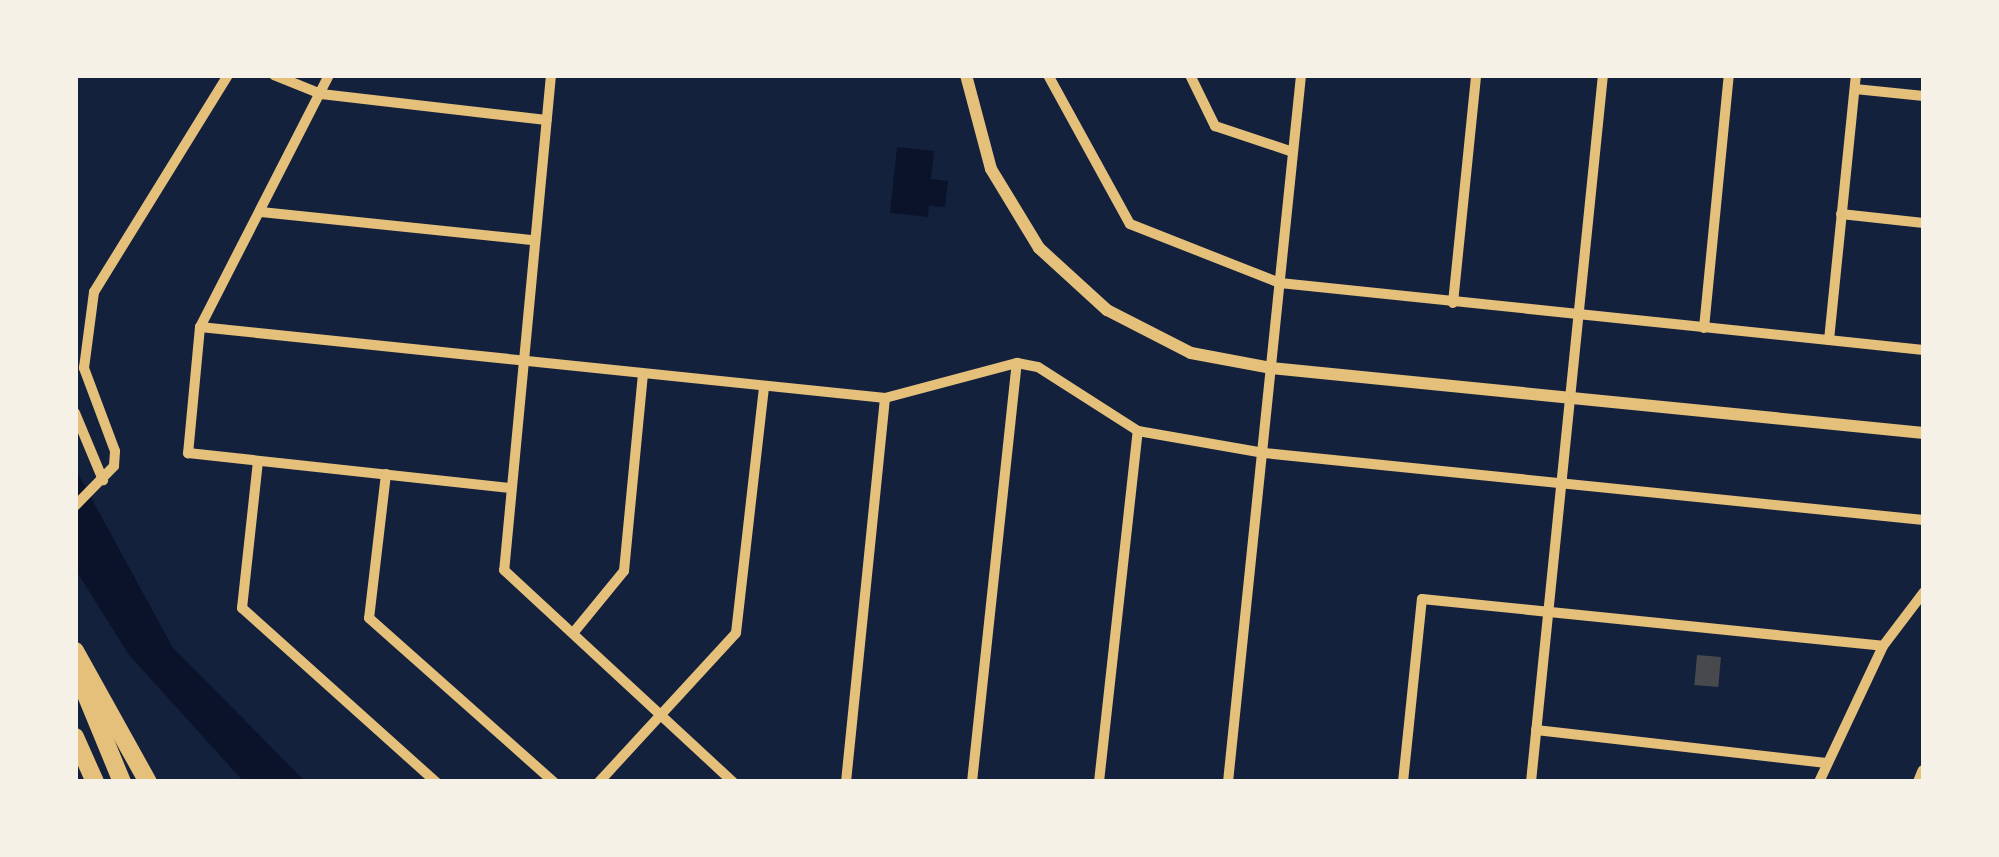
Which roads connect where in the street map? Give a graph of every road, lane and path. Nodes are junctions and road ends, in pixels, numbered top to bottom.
1 (228, 75) edge
2 (274, 75) edge
3 (329, 75) edge
4 (552, 75) edge
5 (966, 75) edge
6 (1048, 75) edge
7 (1190, 75) edge
8 (1301, 75) edge
9 (1476, 75) edge
10 (1604, 75) edge
11 (1729, 75) edge
12 (1856, 75) edge
13 (1855, 89) junction
14 (322, 94) junction
15 (1924, 96) edge
16 (547, 120) junction
17 (1293, 152) junction
18 (261, 212) junction
19 (1841, 214) junction
20 (1924, 223) edge
21 (534, 240) junction
22 (1280, 283) junction
23 (1453, 303) junction
24 (1578, 315) junction
25 (200, 327) junction
26 (1704, 328) junction
27 (1829, 340) junction
28 (1924, 350) edge
29 (522, 363) junction
30 (1016, 363) junction
31 (1271, 368) junction
32 (643, 375) junction
33 (764, 387) junction
34 (885, 398) junction
35 (1570, 399) junction
36 (75, 413) edge
37 (1138, 432) junction
38 (1924, 434) edge
39 (1264, 453) junction
40 (258, 461) junction
41 (386, 474) junction
42 (100, 484) junction
43 (1562, 484) junction
44 (510, 488) junction
45 (75, 506) edge
46 (1924, 520) edge
47 (1924, 592) edge
48 (1548, 611) junction
49 (574, 632) junction
50 (1883, 646) junction
51 (75, 652) edge
52 (75, 668) edge
53 (664, 712) junction
54 (1536, 730) junction
55 (75, 737) edge
56 (1826, 762) junction
57 (1924, 772) edge
58 (95, 782) edge
59 (122, 782) edge
60 (148, 782) edge
61 (436, 782) edge
62 (554, 782) edge
63 (599, 782) edge
64 (733, 782) edge
65 (846, 782) edge
66 (972, 782) edge
67 (1100, 782) edge
68 (1228, 782) edge
69 (1403, 782) edge
70 (1531, 782) edge
71 (1819, 782) edge
72 (1920, 782) edge

1 - 42 street
2 - 14 street
3 - 14 street
4 - 16 street
5 - 31 street
6 - 22 street
7 - 17 street
8 - 17 street
9 - 23 street
10 - 24 street
11 - 26 street
12 - 13 street
13 - 15 street
13 - 19 street
14 - 16 street
14 - 18 street
16 - 21 street
17 - 22 street
18 - 21 street
18 - 25 street
19 - 20 street
19 - 27 street
21 - 29 street
22 - 23 street
22 - 31 street
23 - 24 street
24 - 26 street
24 - 35 street
25 - 29 street
25 - 40 street
26 - 27 street
27 - 28 street
29 - 32 street
29 - 44 street
30 - 34 street
30 - 37 street
30 - 66 street
31 - 35 street
31 - 39 street
32 - 33 street
32 - 49 street
33 - 34 street
33 - 53 street
34 - 65 street
35 - 38 street
35 - 43 street
36 - 42 street
37 - 39 street
37 - 67 street
39 - 43 street
39 - 68 street
40 - 41 street
40 - 61 street
41 - 44 street
41 - 62 street
42 - 45 street
43 - 46 street
43 - 48 street
44 - 49 street
47 - 50 street
48 - 50 street
48 - 54 street
48 - 69 street
49 - 53 street
50 - 56 street
51 - 60 highway
52 - 59 highway
53 - 63 street
53 - 64 street
54 - 56 street
54 - 70 street
55 - 58 highway
56 - 71 street
57 - 72 main road

